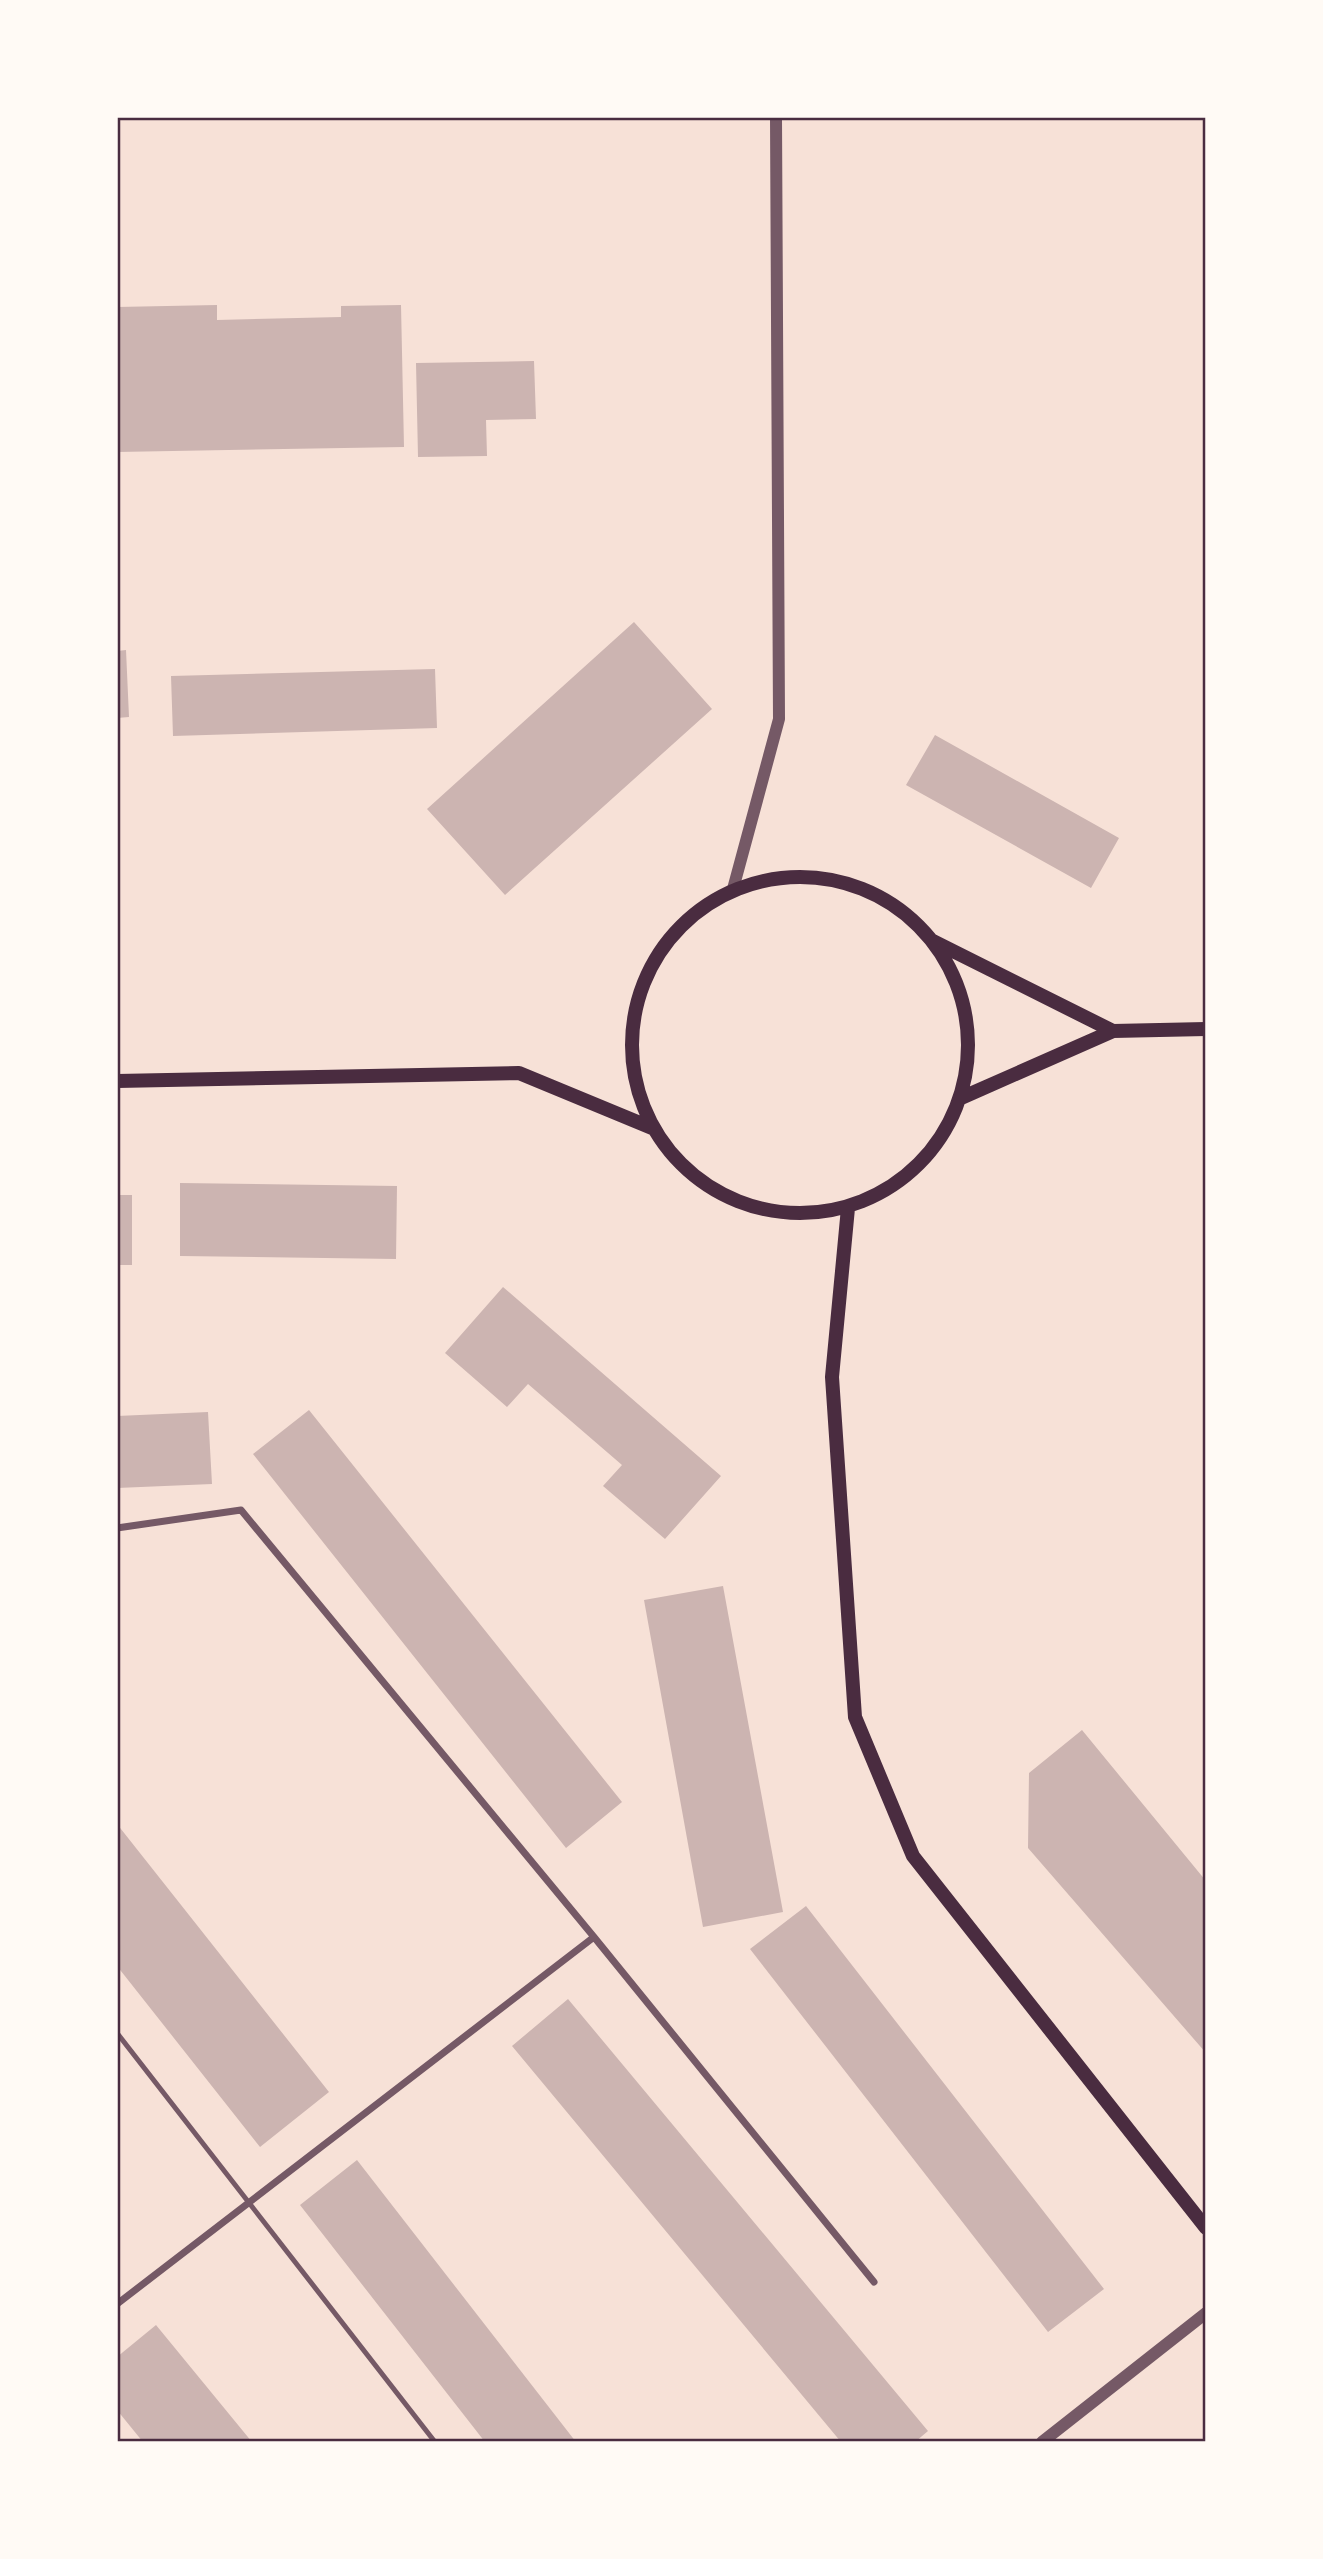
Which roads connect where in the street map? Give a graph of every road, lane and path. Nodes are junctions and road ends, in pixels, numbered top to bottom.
1 (776, 117) edge
2 (733, 889) junction
3 (933, 941) junction
4 (1206, 1029) edge
5 (1113, 1031) junction
6 (117, 1081) edge
7 (961, 1098) junction
8 (652, 1128) junction
9 (848, 1208) junction
10 (117, 1528) edge
11 (594, 1937) junction
12 (117, 2033) edge
13 (249, 2203) junction
14 (1206, 2228) edge
15 (874, 2282) dead end
16 (117, 2304) edge
17 (1206, 2314) edge
18 (435, 2442) edge
19 (1042, 2442) edge

1 - 2 street
2 - 3 main road
2 - 8 main road
3 - 5 main road
3 - 7 main road
4 - 5 main road
5 - 7 main road
6 - 8 main road
7 - 9 main road
8 - 9 main road
9 - 14 main road
10 - 11 street
11 - 13 street
11 - 15 street
12 - 13 lane
13 - 16 street
13 - 18 lane
17 - 19 street

